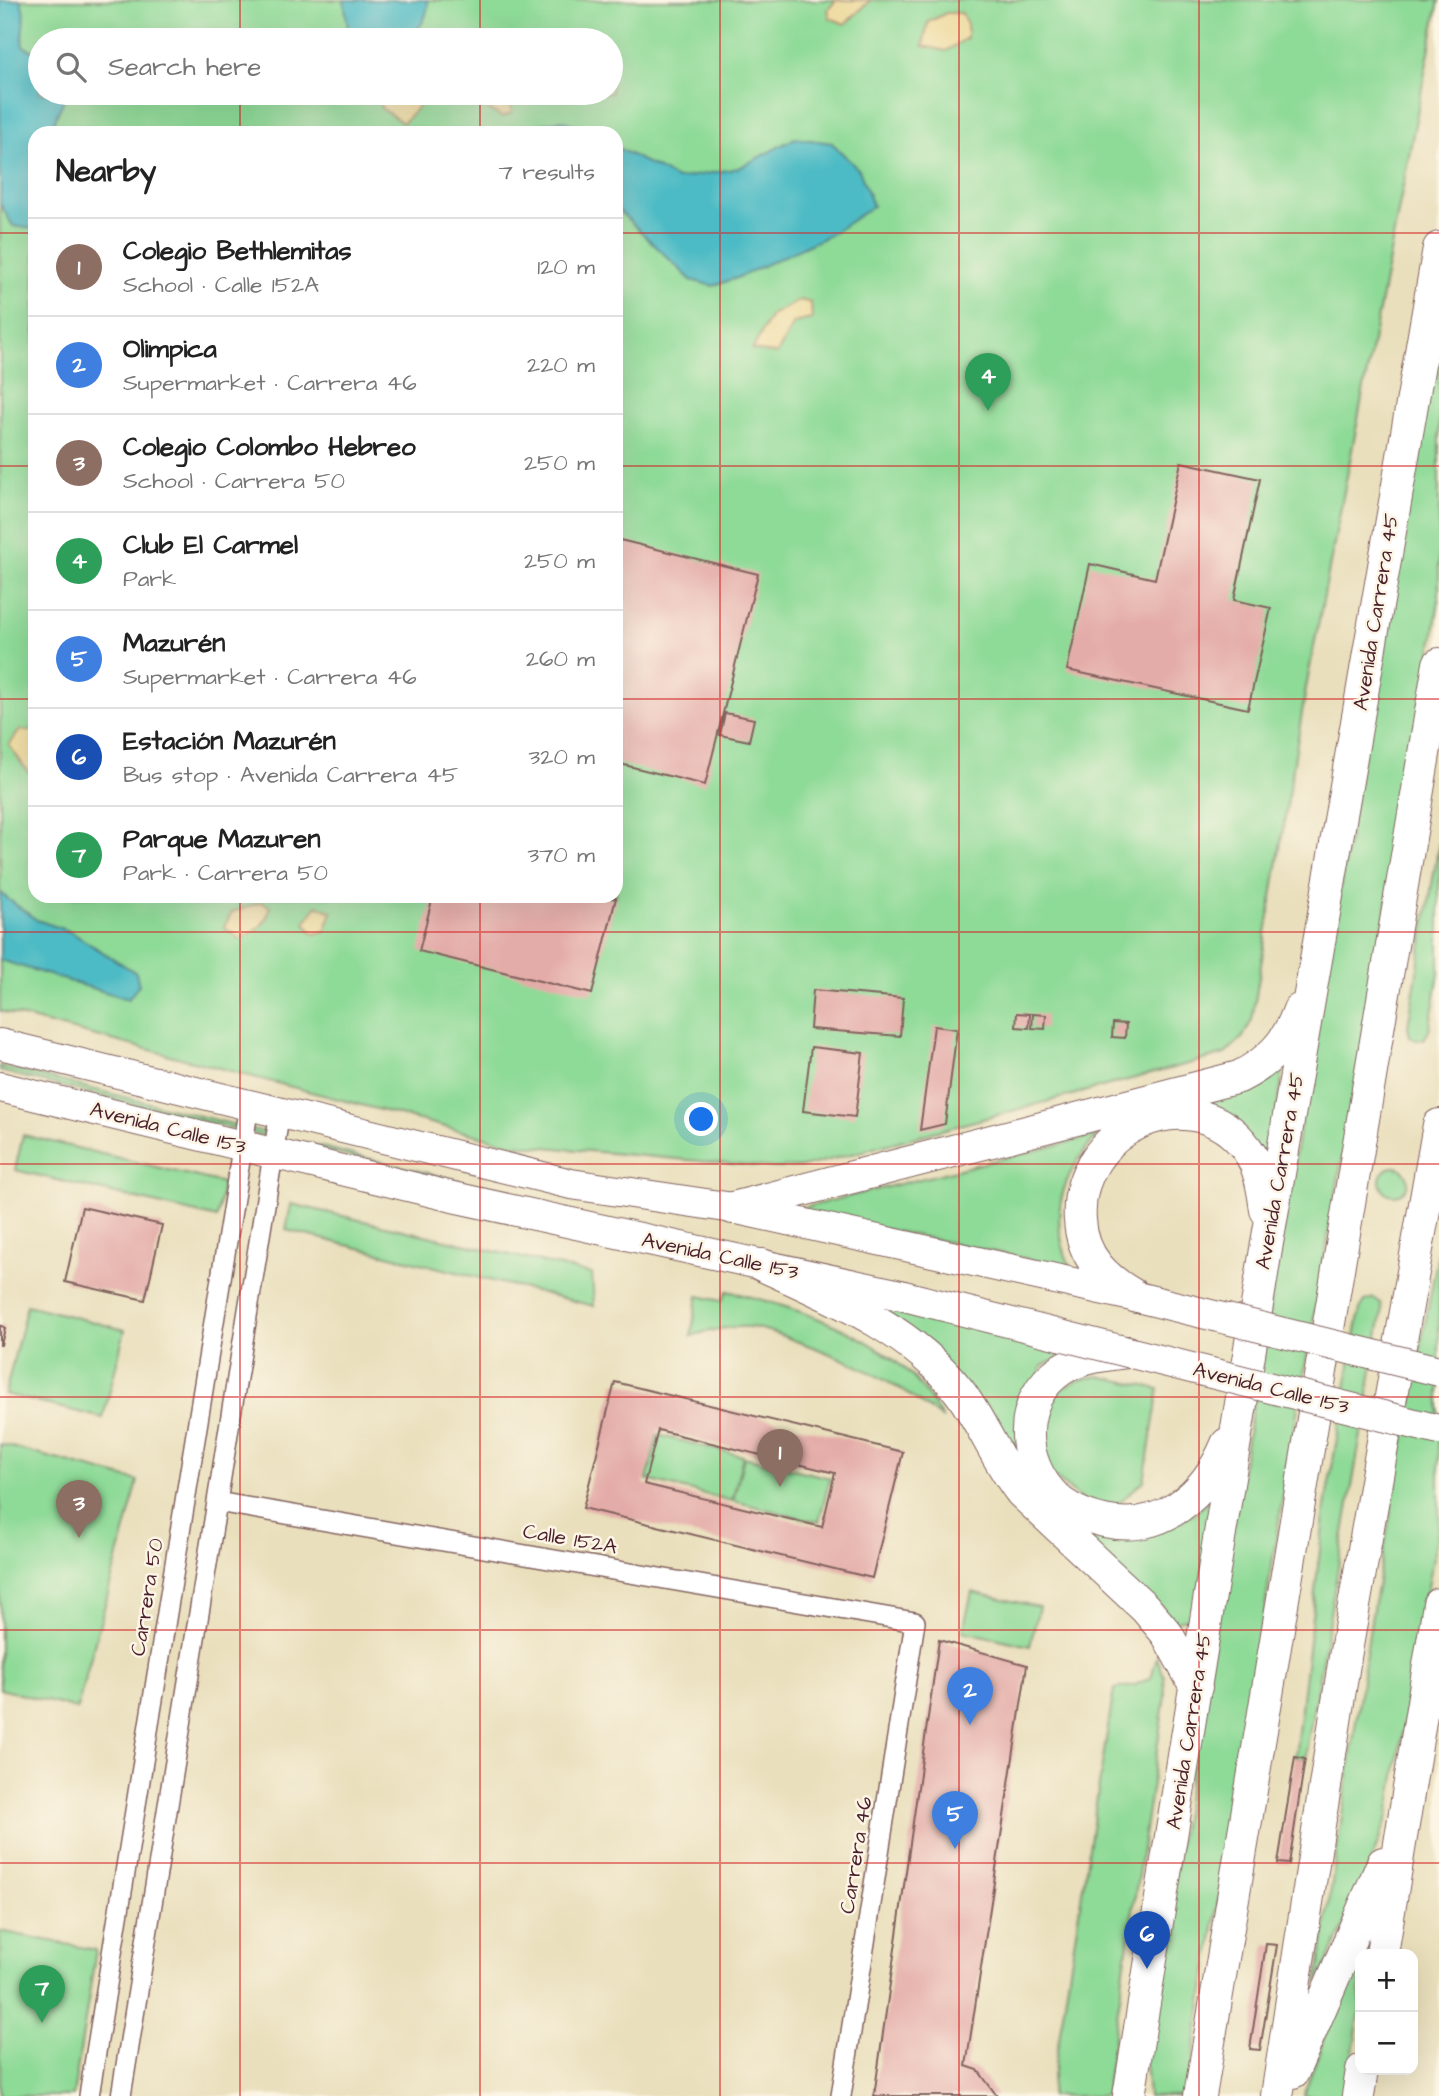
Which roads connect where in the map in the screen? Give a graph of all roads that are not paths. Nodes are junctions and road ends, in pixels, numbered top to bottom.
1 (1439, 248) edge
2 (1439, 664) edge
3 (1317, 959) junction
4 (0, 1044) edge
5 (0, 1087) edge
6 (249, 1105) junction
7 (280, 1112) junction
8 (1439, 1125) edge
9 (242, 1146) junction
10 (274, 1153) junction
11 (571, 1184) junction
12 (733, 1208) junction
13 (1267, 1243) junction
14 (762, 1265) junction
15 (901, 1288) junction
16 (1138, 1297) junction
17 (1128, 1352) junction
18 (1439, 1371) edge
19 (1242, 1403) junction
20 (1439, 1413) edge
21 (1439, 1430) edge
22 (217, 1502) junction
23 (1439, 1604) edge
24 (915, 1622) joint
25 (1196, 1687) junction
26 (1439, 1694) edge
27 (1418, 1729) junction
28 (1401, 1821) junction
29 (1383, 1949) edge
30 (1139, 2034) junction
31 (1361, 2075) edge
32 (89, 2096) edge
33 (121, 2096) edge
34 (841, 2096) edge
35 (1129, 2096) edge
36 (1143, 2096) edge
37 (1200, 2096) edge
38 (1277, 2096) edge
39 (1283, 2096) edge
40 (1358, 2096) edge

1 - 3 highway, Avenida Carrera 45
2 - 37 highway
3 - 12 highway
3 - 13 highway, Avenida Carrera 45
4 - 6 main road, Avenida Calle 153
5 - 9 main road, Avenida Calle 153
6 - 7 main road, Avenida Calle 153
6 - 9 street, Carrera 50
7 - 10 street
7 - 11 main road, Avenida Calle 153
8 - 38 highway
9 - 10 main road, Avenida Calle 153
9 - 32 street, Carrera 50
10 - 14 main road, Avenida Calle 153
10 - 22 street
11 - 12 main road, Avenida Calle 153
11 - 15 main road, Avenida Calle 153
12 - 16 main road, Avenida Calle 153
13 - 16 highway
13 - 19 highway, Avenida Carrera 45
14 - 15 main road, Avenida Calle 153
14 - 25 highway
15 - 17 main road, Avenida Calle 153, bridge
15 - 20 main road, Avenida Calle 153
16 - 18 main road, Avenida Calle 153, bridge
17 - 19 highway
17 - 21 main road, Avenida Calle 153, bridge
19 - 25 highway, Avenida Carrera 45
22 - 24 street, Calle 152A
22 - 33 street
23 - 27 highway
24 - 34 street, Carrera 46
25 - 30 highway, Avenida Carrera 45
26 - 27 highway
27 - 28 highway
28 - 29 highway
28 - 39 highway
30 - 35 highway, Avenida Carrera 45
30 - 36 highway
31 - 40 highway

